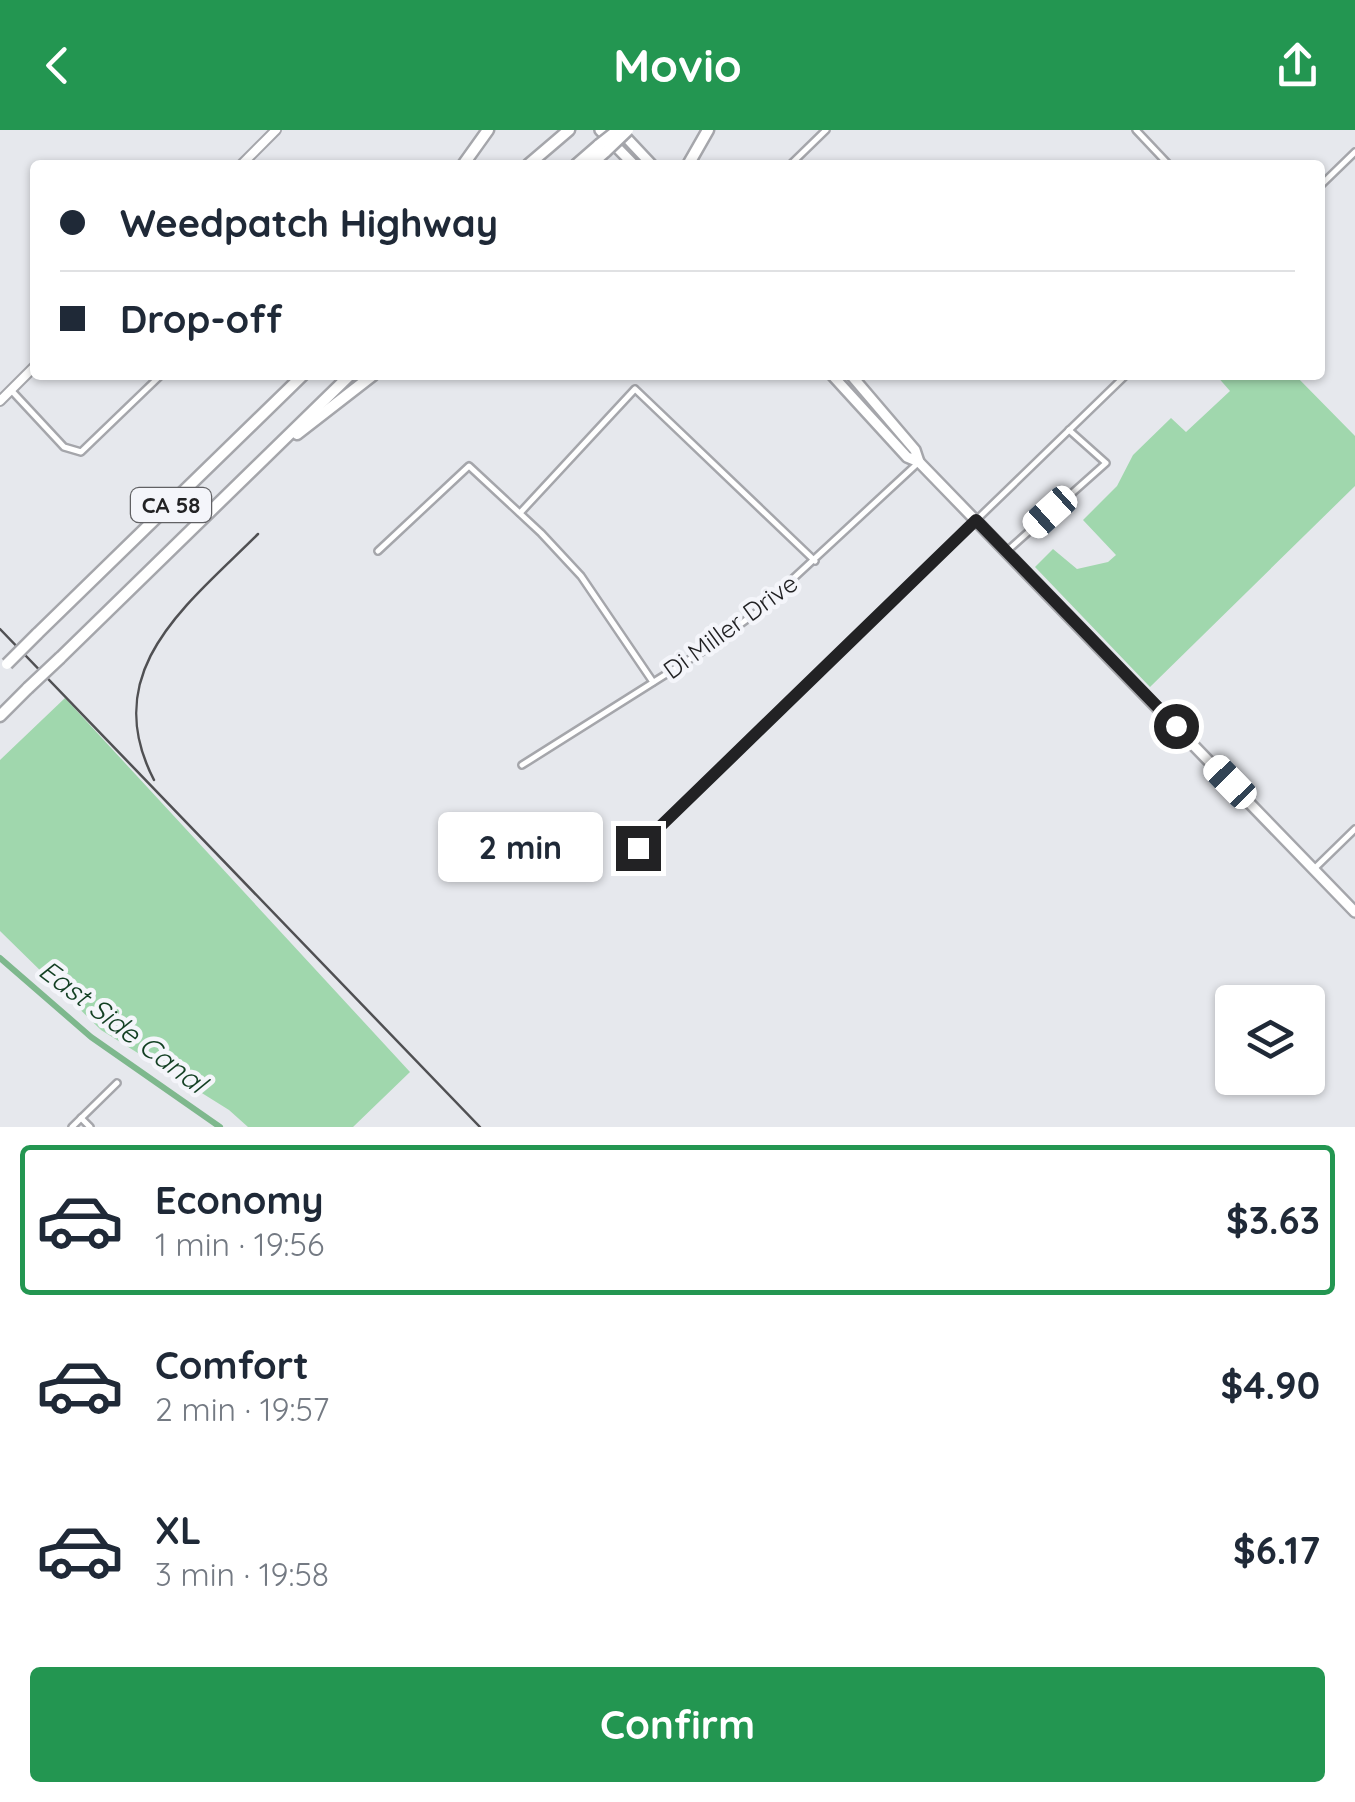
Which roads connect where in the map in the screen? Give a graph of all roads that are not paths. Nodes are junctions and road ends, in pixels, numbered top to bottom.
1 (276, 130) edge
2 (488, 130) edge
3 (569, 130) edge
4 (600, 130) edge
5 (618, 130) edge
6 (628, 130) edge
7 (708, 130) edge
8 (826, 130) edge
9 (1136, 130) edge
10 (602, 148) junction
11 (1355, 152) edge
12 (246, 160) edge
13 (467, 160) edge
14 (534, 160) edge
15 (584, 160) edge
16 (594, 160) edge
17 (629, 160) edge
18 (647, 160) edge
19 (691, 160) edge
20 (795, 160) edge
21 (1164, 160) edge
22 (1325, 181) edge
23 (30, 371) edge
24 (157, 380) edge
25 (295, 380) edge
26 (345, 380) edge
27 (366, 380) edge
28 (837, 380) edge
29 (855, 380) edge
30 (1121, 380) edge
31 (11, 390) junction
32 (0, 401) edge
33 (1069, 430) junction
34 (279, 445) junction
35 (919, 462) junction
36 (520, 513) junction
37 (976, 520) junction
38 (1006, 550) junction
39 (378, 551) dead end
40 (815, 561) junction
41 (3, 667) edge
42 (653, 682) junction
43 (0, 716) edge
44 (522, 765) dead end
45 (1355, 829) edge
46 (638, 848) dead end
47 (1314, 869) junction
48 (1355, 912) edge
49 (117, 1084) dead end
50 (81, 1118) junction
51 (72, 1127) edge
52 (90, 1127) edge

1 - 12 main road
2 - 13 highway
3 - 14 highway
4 - 17 main road
5 - 10 highway, bridge
5 - 18 main road
6 - 10 highway, bridge
7 - 19 highway
8 - 20 street
9 - 21 street
10 - 15 highway
10 - 16 highway
11 - 22 street
23 - 31 main road
24 - 31 street
25 - 41 highway, CA 58, bridge
26 - 34 highway, CA 58
27 - 34 highway
28 - 35 main road
29 - 35 main road
30 - 33 street
31 - 32 main road
33 - 37 street
33 - 38 street
34 - 43 highway, CA 58, bridge
35 - 37 main road
35 - 40 street, Di Miller Drive
36 - 39 street
36 - 40 street
36 - 42 street
37 - 38 main road
37 - 46 street
38 - 47 main road
40 - 42 street, Di Miller Drive
42 - 44 street, Di Miller Drive
45 - 47 street
47 - 48 main road
49 - 50 street
50 - 51 street
50 - 52 street

